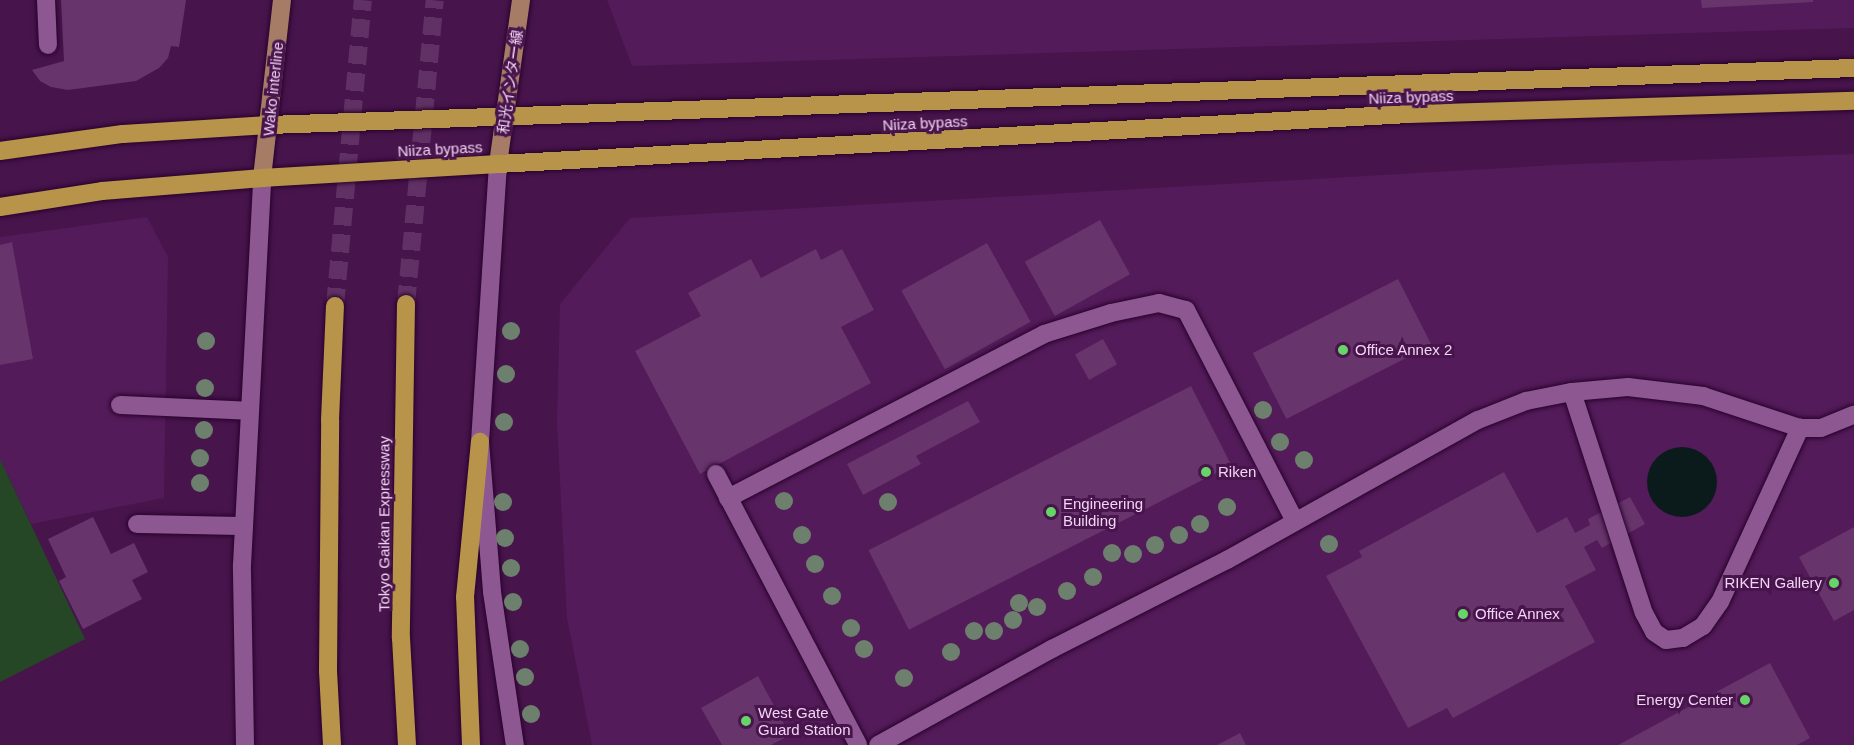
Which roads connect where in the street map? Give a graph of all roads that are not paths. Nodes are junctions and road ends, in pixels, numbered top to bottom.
1 (46, 0) edge
2 (282, 0) edge
3 (521, 0) edge
4 (48, 45) dead end
5 (1854, 69) edge
6 (1854, 100) edge
7 (506, 115) junction
8 (269, 125) junction
9 (0, 152) edge
10 (498, 164) junction
11 (262, 178) junction
12 (0, 207) edge
13 (406, 304) tunnel mouth
14 (335, 306) tunnel mouth
15 (1572, 392) junction
16 (120, 405) dead end
17 (250, 411) junction
18 (1854, 415) edge
19 (1800, 428) junction
20 (480, 442) junction
21 (716, 474) dead end
22 (728, 498) junction
23 (1295, 521) junction
24 (136, 524) dead end
25 (244, 526) junction
26 (245, 745) edge
27 (332, 745) edge
28 (407, 745) edge
29 (471, 745) edge
30 (515, 745) edge
31 (858, 745) edge
32 (878, 745) edge

1 - 4 street
2 - 8 main road, Wako interline
3 - 7 main road, 和光インター線
5 - 7 highway, Niiza bypass
6 - 10 highway, Niiza bypass
7 - 8 highway, Niiza bypass
7 - 10 main road, 和光インター線
8 - 9 highway, Niiza bypass
8 - 11 main road, Wako interline
10 - 11 highway, Niiza bypass
10 - 20 street
11 - 12 highway, Niiza bypass
11 - 17 street
13 - 28 highway, Tokyo Gaikan Expressway
14 - 27 highway
15 - 19 street
15 - 19 street
15 - 23 street
16 - 17 street
17 - 25 street
18 - 19 street
20 - 29 highway
20 - 30 street
21 - 22 street
22 - 23 street
22 - 31 street
23 - 32 street
24 - 25 street
25 - 26 street

